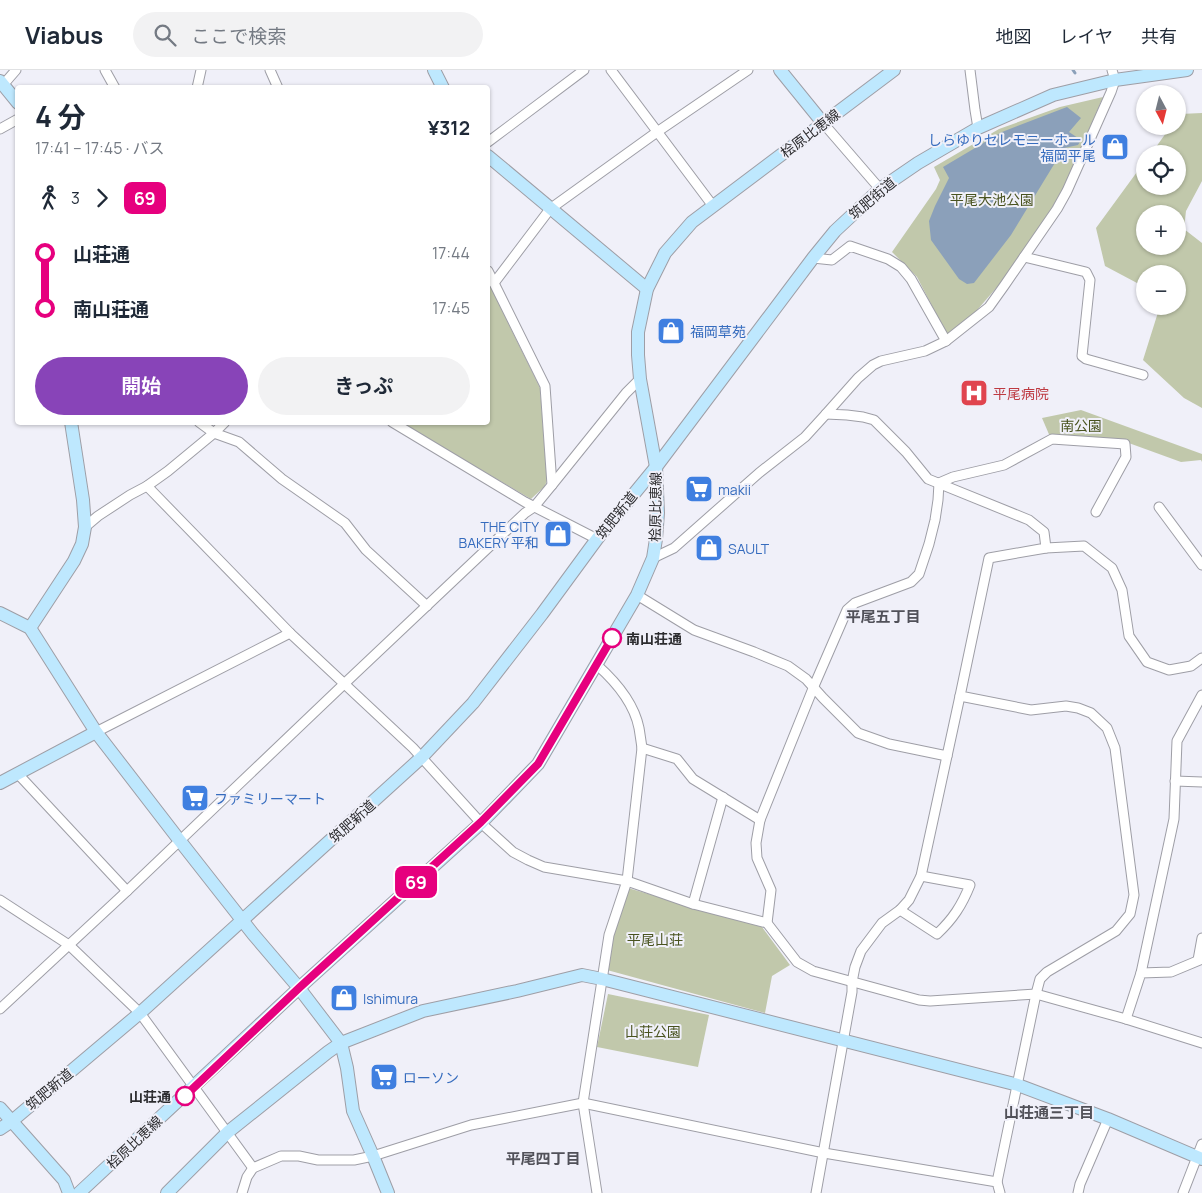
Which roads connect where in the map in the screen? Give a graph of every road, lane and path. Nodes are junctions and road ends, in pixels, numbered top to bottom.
1 (16, 70) edge
2 (105, 70) edge
3 (202, 70) edge
4 (270, 70) edge
5 (434, 70) edge
6 (584, 70) edge
7 (611, 70) edge
8 (748, 70) edge
9 (780, 70) edge
10 (894, 70) edge
11 (970, 70) edge
12 (1187, 70) edge
13 (1114, 75) edge
14 (2, 83) edge
15 (113, 85) edge
16 (198, 85) edge
17 (277, 85) edge
18 (442, 85) edge
19 (15, 99) edge
20 (15, 121) edge
21 (824, 123) junction
22 (978, 128) junction
23 (0, 129) edge
24 (657, 132) junction
25 (490, 140) edge
26 (490, 158) edge
27 (880, 189) junction
28 (713, 206) junction
29 (550, 209) junction
30 (1024, 257) junction
31 (813, 258) junction
32 (490, 275) edge
33 (494, 283) junction
34 (647, 288) junction
35 (946, 340) junction
36 (1143, 375) dead end
37 (640, 379) junction
38 (826, 414) junction
39 (72, 425) edge
40 (204, 425) edge
41 (222, 425) edge
42 (397, 425) edge
43 (214, 433) junction
44 (656, 467) junction
45 (939, 484) junction
46 (552, 485) junction
47 (147, 486) junction
48 (534, 506) junction
49 (1159, 507) dead end
50 (1096, 512) dead end
51 (86, 527) junction
52 (597, 538) junction
53 (1046, 548) junction
54 (653, 558) junction
55 (1202, 565) edge
56 (637, 595) junction
57 (427, 606) junction
58 (0, 613) edge
59 (30, 628) junction
60 (290, 633) junction
61 (1202, 658) edge
62 (597, 664) junction
63 (344, 684) junction
64 (814, 686) junction
65 (1202, 695) edge
66 (960, 696) junction
67 (96, 732) junction
68 (642, 748) junction
69 (946, 756) junction
70 (422, 757) junction
71 (18, 774) junction
72 (1175, 781) junction
73 (1202, 782) edge
74 (0, 783) edge
75 (723, 797) junction
76 (760, 820) junction
77 (481, 822) junction
78 (180, 841) junction
79 (921, 876) junction
80 (627, 881) junction
81 (127, 892) junction
82 (0, 900) edge
83 (693, 904) junction
84 (900, 910) junction
85 (242, 920) junction
86 (766, 923) junction
87 (1202, 938) edge
88 (69, 946) junction
89 (1200, 960) edge
90 (1140, 973) junction
91 (602, 979) junction
92 (852, 982) junction
93 (299, 988) junction
94 (1036, 994) junction
95 (0, 1009) edge
96 (140, 1013) junction
97 (1126, 1019) junction
98 (842, 1041) junction
99 (341, 1043) junction
100 (1202, 1043) edge
101 (1018, 1086) junction
102 (194, 1088) junction
103 (583, 1103) junction
104 (0, 1108) edge
105 (1108, 1119) junction
106 (12, 1121) junction
107 (0, 1129) edge
108 (228, 1132) junction
109 (1202, 1144) edge
110 (824, 1153) junction
111 (373, 1156) junction
112 (1200, 1158) edge
113 (253, 1168) junction
114 (997, 1182) junction
115 (69, 1193) edge
116 (79, 1193) edge
117 (168, 1193) edge
118 (242, 1193) edge
119 (387, 1193) edge
120 (597, 1193) edge
121 (816, 1193) edge
122 (1000, 1193) edge
123 (1078, 1193) edge
124 (1184, 1193) edge

1 - 14 street
2 - 15 street
3 - 16 street
4 - 17 street
5 - 18 street
6 - 25 street
7 - 24 street
8 - 24 street
9 - 21 street
10 - 21 street, 桧原比恵線
11 - 22 street
12 - 13 street, 筑肥街道
13 - 22 street, 筑肥街道
13 - 30 street
14 - 19 street
20 - 23 street
21 - 27 street
21 - 28 street, 桧原比恵線
22 - 27 street, 筑肥街道
24 - 28 street
24 - 29 street
26 - 29 street
27 - 31 street, 筑肥街道
28 - 34 street, 桧原比恵線
29 - 33 street
29 - 34 street
30 - 35 street
30 - 36 street
31 - 35 street
31 - 44 street, 筑肥街道
32 - 33 street
33 - 46 street
34 - 37 street, 桧原比恵線
35 - 38 street
37 - 44 street, 桧原比恵線
37 - 46 street
38 - 45 street
38 - 54 street
39 - 51 street
40 - 43 street
41 - 43 street
42 - 48 street
43 - 47 street
43 - 57 street
44 - 52 street, 筑肥新道
44 - 54 street, 桧原比恵線
45 - 50 street
45 - 53 street
45 - 64 street
46 - 48 street
47 - 51 street
47 - 60 street
48 - 52 street
48 - 57 street
49 - 55 street
51 - 59 street
52 - 70 street, 筑肥新道
53 - 61 street
53 - 66 street
54 - 56 street, 桧原比恵線
56 - 62 street, 桧原比恵線
56 - 64 street
57 - 63 street
58 - 59 street
59 - 67 street
60 - 63 street
60 - 67 street
62 - 68 street
62 - 77 street, 桧原比恵線
63 - 70 street
63 - 78 street
64 - 69 street
64 - 76 street
65 - 72 street
66 - 69 street
66 - 94 street
67 - 71 street
67 - 78 street
68 - 75 street
68 - 80 street
69 - 79 street
70 - 77 street
70 - 85 street, 筑肥新道
71 - 74 street
71 - 81 street
72 - 73 street
72 - 90 street
75 - 76 street
75 - 83 street
76 - 86 street
77 - 80 street
77 - 93 street, 桧原比恵線
78 - 81 street
78 - 85 street
79 - 84 street
79 - 84 street
80 - 83 street
80 - 91 street
81 - 88 street
82 - 88 street
83 - 86 street
84 - 92 street
85 - 93 street
85 - 96 street, 筑肥新道
86 - 92 street
87 - 89 street
88 - 95 street
88 - 96 street
89 - 90 street
90 - 97 street
91 - 98 street
91 - 99 street
91 - 103 street
92 - 94 street
92 - 98 street
93 - 99 street
93 - 102 street, 桧原比恵線
94 - 97 street
94 - 101 street
96 - 102 street
96 - 106 street, 筑肥新道
97 - 100 street
98 - 101 street
98 - 110 street
99 - 108 street
99 - 111 street
101 - 105 street
101 - 114 street
102 - 108 street
102 - 116 street, 桧原比恵線
103 - 110 street
103 - 111 street
103 - 120 street
104 - 106 street
105 - 112 street
105 - 123 street
106 - 107 street, 筑肥新道
106 - 115 street
108 - 113 street
108 - 117 street
109 - 112 street
110 - 114 street
110 - 121 street
111 - 113 street
111 - 119 street
112 - 124 street
113 - 118 street
114 - 122 street

